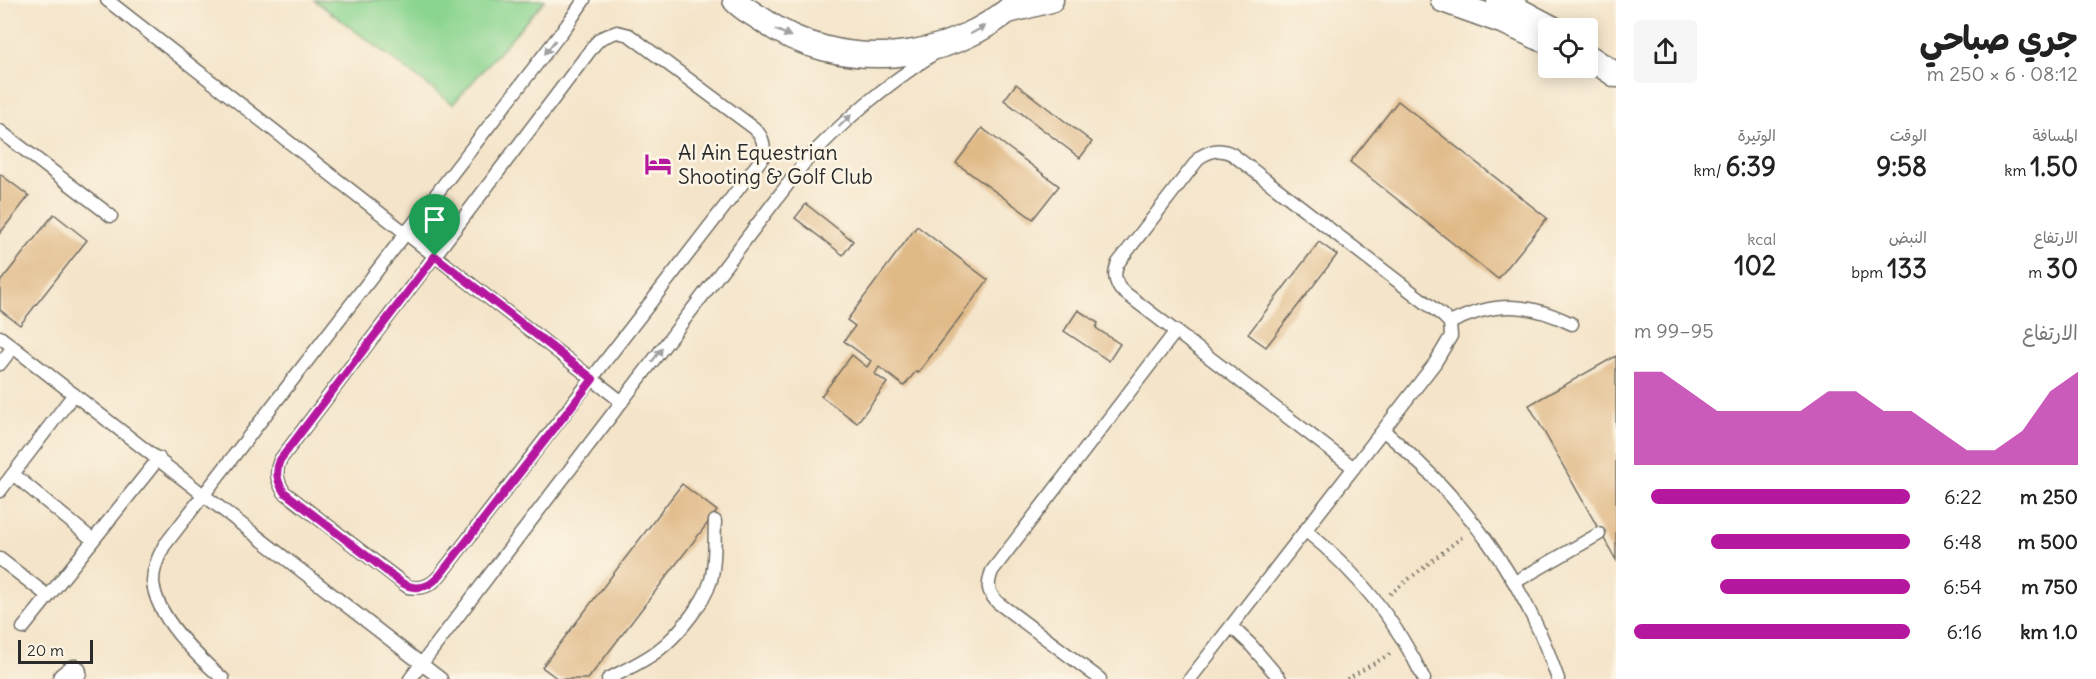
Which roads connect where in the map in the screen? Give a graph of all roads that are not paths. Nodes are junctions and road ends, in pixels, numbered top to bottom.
1 (107, 0) edge
2 (584, 0) edge
3 (735, 0) edge
4 (1051, 0) edge
5 (1443, 0) edge
6 (1499, 0) edge
7 (1014, 6) edge
8 (1538, 21) edge
9 (1538, 38) edge
10 (950, 44) junction
11 (1598, 63) edge
12 (1616, 75) edge
13 (0, 131) edge
14 (111, 216) dead end
15 (406, 233) junction
16 (435, 256) junction
17 (1450, 322) junction
18 (1572, 324) dead end
19 (1176, 331) junction
20 (0, 337) edge
21 (13, 346) junction
22 (0, 364) edge
23 (593, 379) junction
24 (74, 394) junction
25 (622, 402) junction
26 (1383, 430) junction
27 (159, 458) junction
28 (1354, 468) junction
29 (13, 474) junction
30 (0, 491) edge
31 (203, 494) junction
32 (715, 520) dead end
33 (1305, 530) junction
34 (1599, 534) dead end
35 (93, 540) junction
36 (0, 559) edge
37 (1515, 582) junction
38 (48, 596) junction
39 (1231, 626) junction
40 (23, 628) dead end
41 (422, 663) junction
42 (223, 679) edge
43 (410, 679) edge
44 (441, 679) edge
45 (608, 679) edge
46 (1100, 679) edge
47 (1190, 679) edge
48 (1280, 679) edge
49 (1424, 679) edge
50 (1558, 679) edge

1 - 15 lane
2 -> 15 lane
3 -> 10 street
4 - 7 street
5 - 9 street
6 - 8 street
10 -> 7 street
25 -> 10 lane
11 - 12 street
13 - 14 lane
15 - 16 lane
15 - 31 lane
16 - 23 lane
16 - 23 lane
16 - 23 lane
17 - 18 lane
17 - 19 lane
17 - 26 lane
19 - 28 lane
19 - 46 lane
20 - 21 lane
21 - 22 lane
21 - 24 lane
23 - 25 lane
24 - 27 lane
24 - 29 lane
25 - 41 lane
26 - 28 lane
26 - 37 lane
27 - 31 lane
27 - 35 lane
28 - 33 lane
29 - 30 lane
29 - 35 lane
31 - 41 lane
31 - 42 lane
32 - 45 lane
33 - 39 lane
33 - 49 lane
34 - 37 lane
35 - 38 lane
36 - 38 lane
37 - 50 lane
38 - 40 lane
39 - 47 lane
39 - 48 lane
41 - 43 lane
41 - 44 lane

